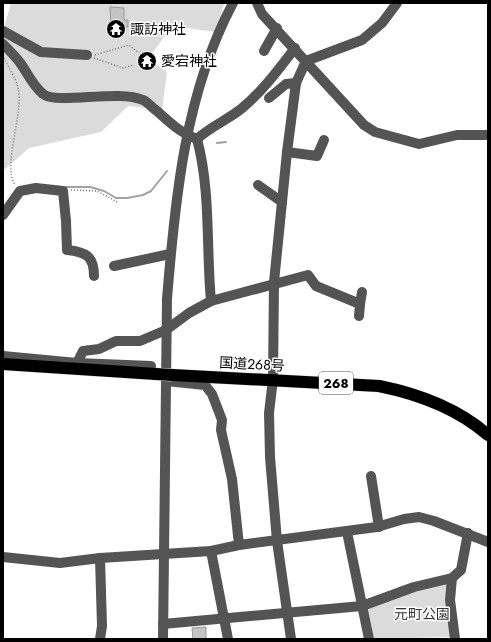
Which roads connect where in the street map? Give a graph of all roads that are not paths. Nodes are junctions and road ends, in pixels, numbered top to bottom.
1 (233, 3) edge
2 (257, 3) edge
3 (397, 3) edge
4 (277, 28) junction
5 (3, 31) edge
6 (3, 44) edge
7 (295, 48) junction
8 (264, 51) dead end
9 (87, 56) road end
10 (306, 61) junction
11 (296, 83) junction
12 (269, 98) dead end
13 (488, 135) edge
14 (193, 138) junction
15 (324, 140) dead end
16 (287, 152) junction
17 (258, 184) dead end
18 (282, 202) junction
19 (3, 215) edge
20 (170, 254) junction
21 (114, 266) dead end
22 (94, 276) dead end
23 (274, 282) junction
24 (362, 292) dead end
25 (211, 301) junction
26 (360, 304) junction
27 (359, 316) dead end
28 (166, 330) junction
29 (3, 356) edge
30 (77, 363) junction
31 (3, 364) edge
32 (161, 374) junction
33 (272, 379) junction
34 (488, 435) edge
35 (371, 476) dead end
36 (379, 527) junction
37 (347, 532) junction
38 (468, 533) junction
39 (277, 541) junction
40 (488, 542) edge
41 (239, 545) junction
42 (211, 551) junction
43 (164, 553) junction
44 (3, 557) edge
45 (100, 558) junction
46 (452, 578) junction
47 (362, 606) junction
48 (287, 614) junction
49 (224, 619) junction
50 (163, 624) junction
51 (100, 639) edge
52 (163, 639) edge
53 (228, 639) edge
54 (291, 639) edge
55 (369, 639) edge
56 (455, 639) edge

1 - 14 street
2 - 4 street
3 - 10 street
4 - 7 street
4 - 8 street
5 - 9 street
6 - 14 street
7 - 10 street
7 - 14 street
10 - 11 street
10 - 13 street
11 - 12 street
11 - 16 street
14 - 20 street
14 - 25 street
15 - 16 street
16 - 18 street
17 - 18 street
18 - 23 street
19 - 22 street
20 - 21 street
20 - 28 street
23 - 25 street
23 - 26 street
23 - 33 street
24 - 26 street
25 - 28 street
26 - 27 street
28 - 30 street
28 - 32 street
29 - 30 street
30 - 32 street
31 - 32 highway, 国道268号 / 268
32 - 33 highway, 国道268号 / 268
32 - 41 street
32 - 43 street
33 - 34 highway, 国道268号 / 268
33 - 39 street
35 - 36 street
36 - 37 street
36 - 38 street
37 - 39 street
37 - 47 street
38 - 40 street
38 - 46 street
39 - 41 street
39 - 48 street
41 - 42 street
42 - 43 street
42 - 49 street
43 - 45 street
43 - 50 street
44 - 45 street
45 - 51 street
46 - 47 street
46 - 56 street
47 - 48 street
47 - 55 street
48 - 49 street
48 - 54 street
49 - 50 street
49 - 53 street
50 - 52 street

